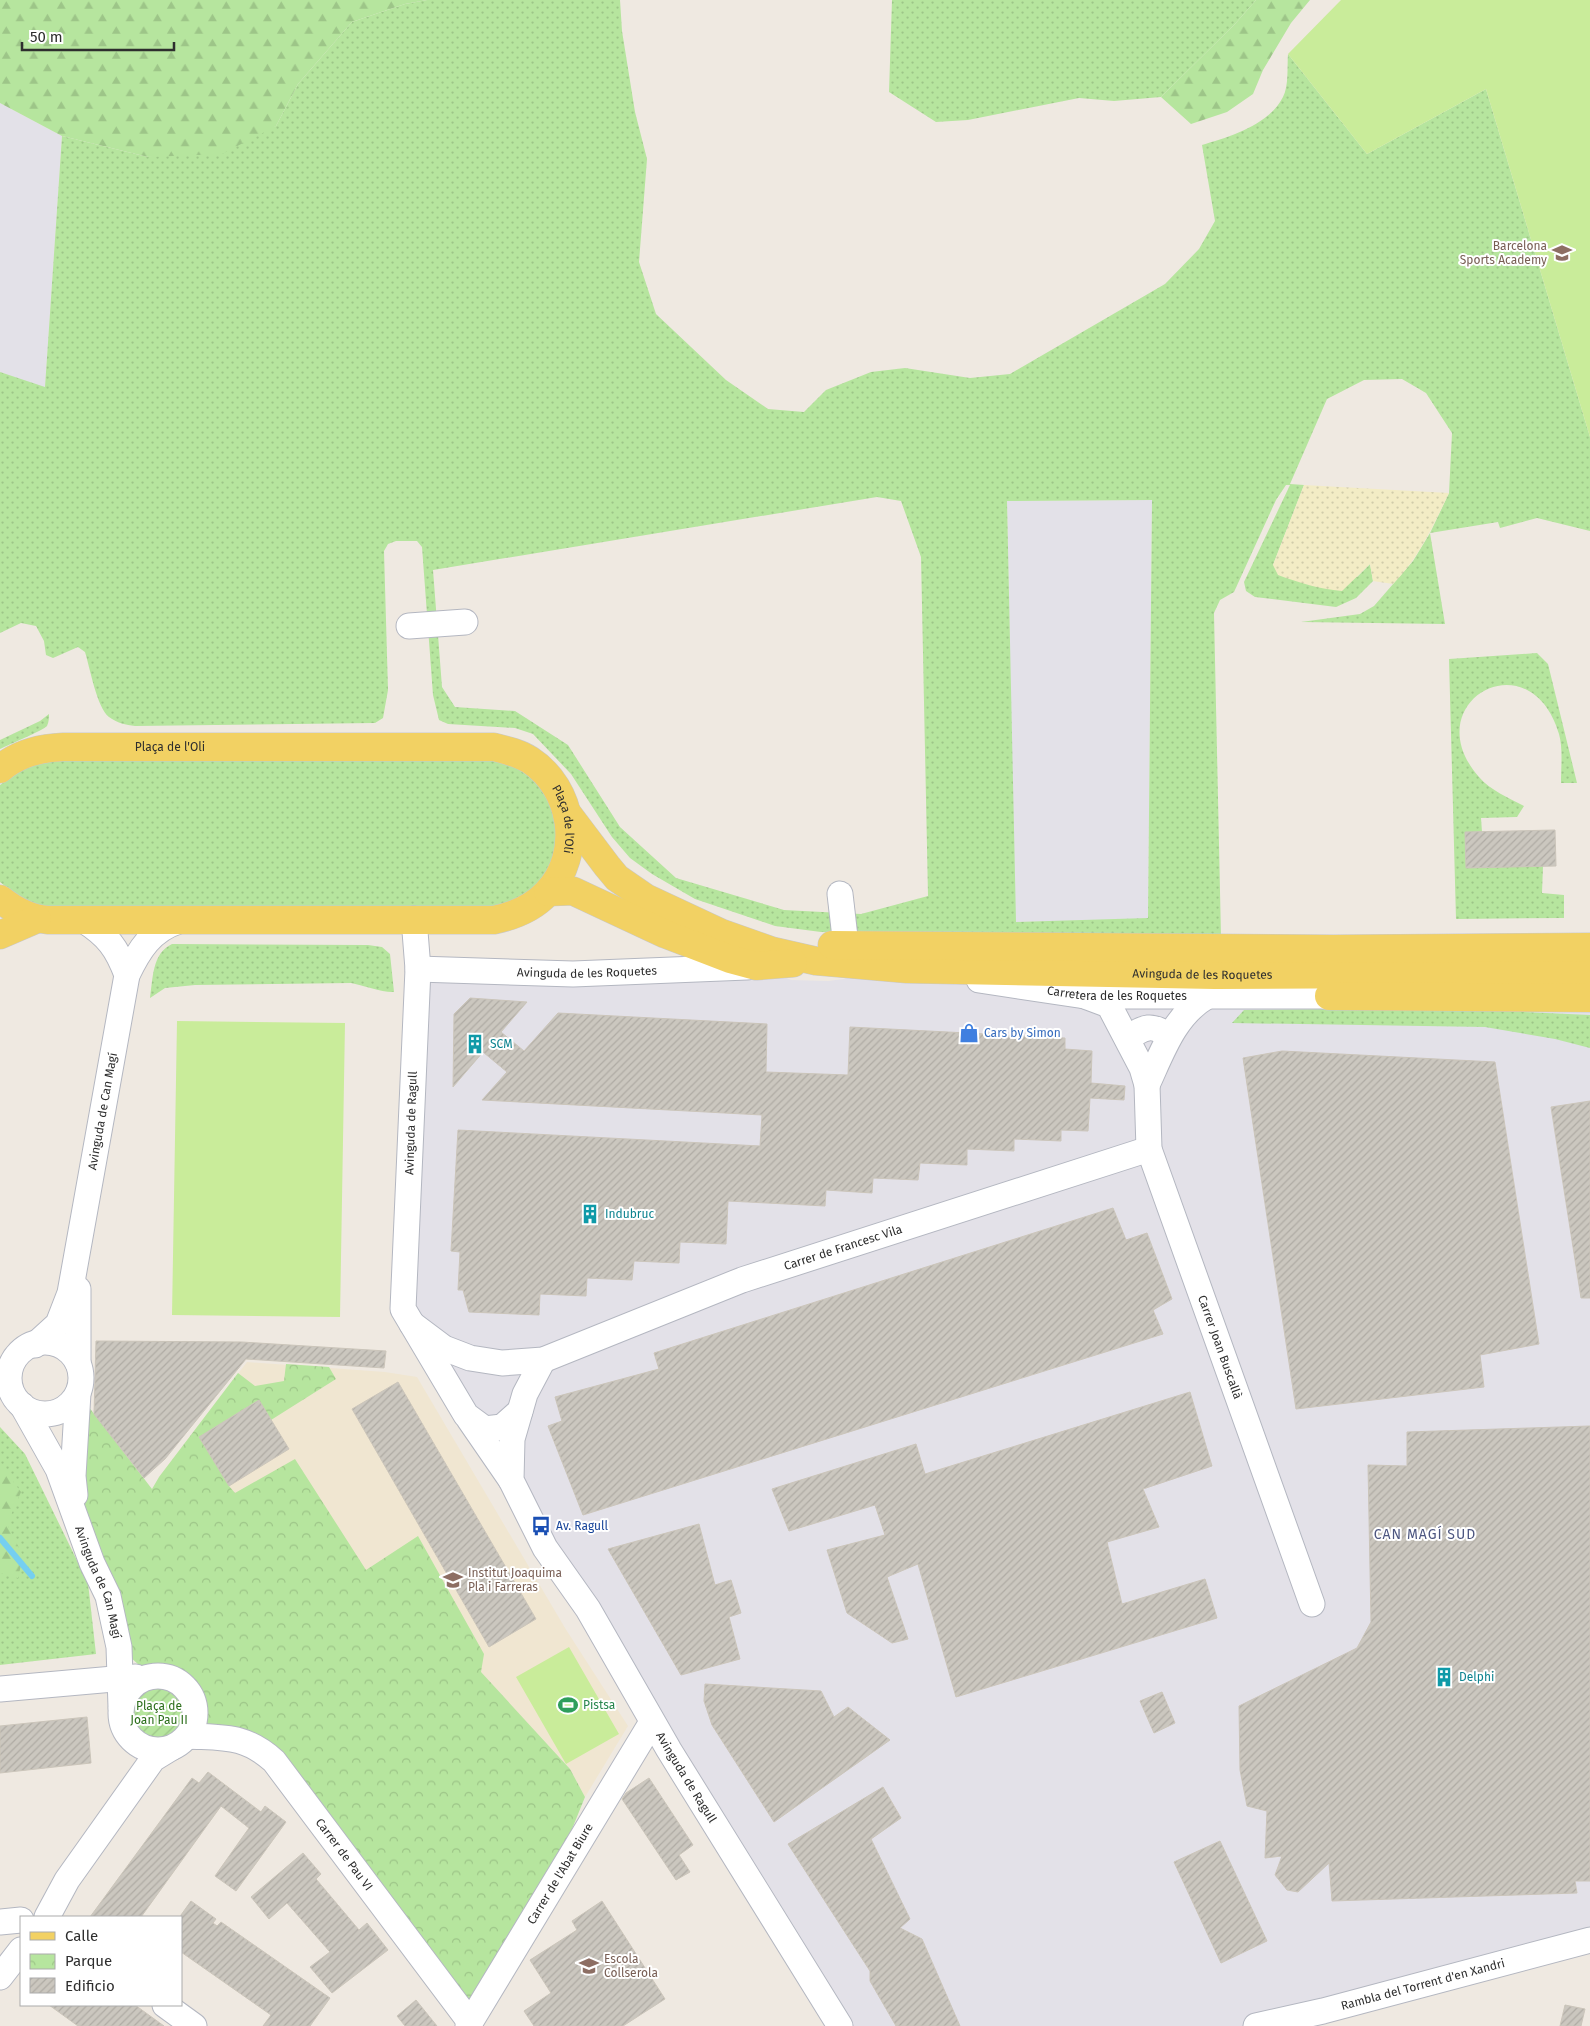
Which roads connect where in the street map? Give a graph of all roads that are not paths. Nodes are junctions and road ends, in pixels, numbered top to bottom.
1 (465, 622) dead end
2 (409, 626) dead end
3 (3, 765) edge
4 (568, 813) junction
5 (548, 892) junction
6 (840, 894) dead end
7 (0, 899) edge
8 (36, 919) junction
9 (414, 919) junction
10 (84, 920) junction
11 (179, 921) junction
12 (0, 935) edge
13 (735, 938) junction
14 (846, 946) junction
15 (1590, 947) edge
16 (816, 961) junction
17 (756, 966) junction
18 (418, 969) junction
19 (907, 969) junction
20 (1590, 973) edge
21 (127, 976) junction
22 (1085, 996) junction
23 (1329, 996) joint
24 (1206, 997) junction
25 (1590, 998) edge
26 (1169, 1036) junction
27 (1127, 1038) junction
28 (1147, 1085) junction
29 (1149, 1149) junction
30 (78, 1247) junction
31 (412, 1324) junction
32 (35, 1345) junction
33 (470, 1358) junction
34 (543, 1360) junction
35 (78, 1363) junction
36 (502, 1363) junction
37 (11, 1393) edge
38 (78, 1393) junction
39 (522, 1403) junction
40 (460, 1405) junction
41 (511, 1480) junction
42 (76, 1516) junction
43 (1312, 1604) dead end
44 (119, 1647) junction
45 (155, 1676) junction
46 (108, 1679) junction
47 (0, 1689) edge
48 (121, 1707) junction
49 (652, 1722) junction
50 (179, 1742) junction
51 (47, 1916) edge
52 (20, 1920) edge
53 (0, 1922) edge
54 (1590, 1940) edge
55 (20, 1951) edge
56 (0, 1977) edge
57 (166, 2006) edge
58 (1325, 2019) edge
59 (469, 2024) edge
60 (194, 2026) edge
61 (840, 2026) edge
62 (1256, 2026) edge

1 - 2 street
3 - 4 main road, Plaça de l'Oli
4 - 5 main road, Plaça de l'Oli
4 - 13 main road, Avinguda de les Roquetes
5 - 9 main road, Plaça de l'Oli
5 - 17 main road, Avinguda de les Roquetes
6 - 14 street
7 - 8 main road, Plaça de l'Oli
8 - 10 main road, Plaça de l'Oli
8 - 12 main road
9 - 11 main road, Plaça de l'Oli
9 - 18 street, Avinguda de Ragull
10 - 11 main road, Plaça de l'Oli
10 - 21 street
11 - 21 street, Avinguda de Can Magí
13 - 14 main road
13 - 16 main road, Avinguda de les Roquetes
14 - 15 main road
16 - 17 main road, Avinguda de les Roquetes
16 - 19 main road, Avinguda de les Roquetes
17 - 18 street, Avinguda de les Roquetes
18 - 31 street, Avinguda de Ragull
19 - 20 main road, Avinguda de les Roquetes
19 - 22 street, Carretera de les Roquetes
21 - 30 street, Avinguda de Can Magí
22 - 24 street, Carretera de les Roquetes
22 - 27 street, Carrer Joan Buscallà
23 - 24 street, Carretera de les Roquetes
23 - 25 main road
24 - 26 street, Carrer Joan Buscallà
26 - 27 street
26 - 28 street, Carrer Joan Buscallà
27 - 28 street, Carrer Joan Buscallà
28 - 29 street, Carrer Joan Buscallà
29 - 34 street, Carrer de Francesc Vila
29 - 43 street, Carrer Joan Buscallà
30 - 32 street, Avinguda de Can Magí
30 - 35 street, Avinguda de Can Magí
31 - 33 street
31 - 40 street
32 - 35 street
32 - 37 street
33 - 36 street
33 - 40 street
34 - 36 street, Carrer de Francesc Vila
34 - 39 street
35 - 38 street
36 - 39 street
37 - 38 street
37 - 42 street, Avinguda de Can Magí
38 - 42 street, Avinguda de Can Magí
39 - 40 street
39 - 41 street
40 - 41 street
41 - 49 street, Avinguda de Ragull
42 - 44 street, Avinguda de Can Magí
44 - 45 street, Avinguda de Can Magí
44 - 46 street, Avinguda de Can Magí
45 - 46 street
45 - 48 street
45 - 50 street
46 - 47 street
46 - 48 street, Avinguda de Can Magí
48 - 50 street
49 - 59 street, Carrer de l'Abat Biure
49 - 61 street, Avinguda de Ragull
50 - 51 street
50 - 59 street, Carrer de Pau VI
52 - 53 street
54 - 58 street, Rambla del Torrent d'en Xandri
55 - 56 street
57 - 60 street
58 - 62 street, Rambla del Torrent d'en Xandri

